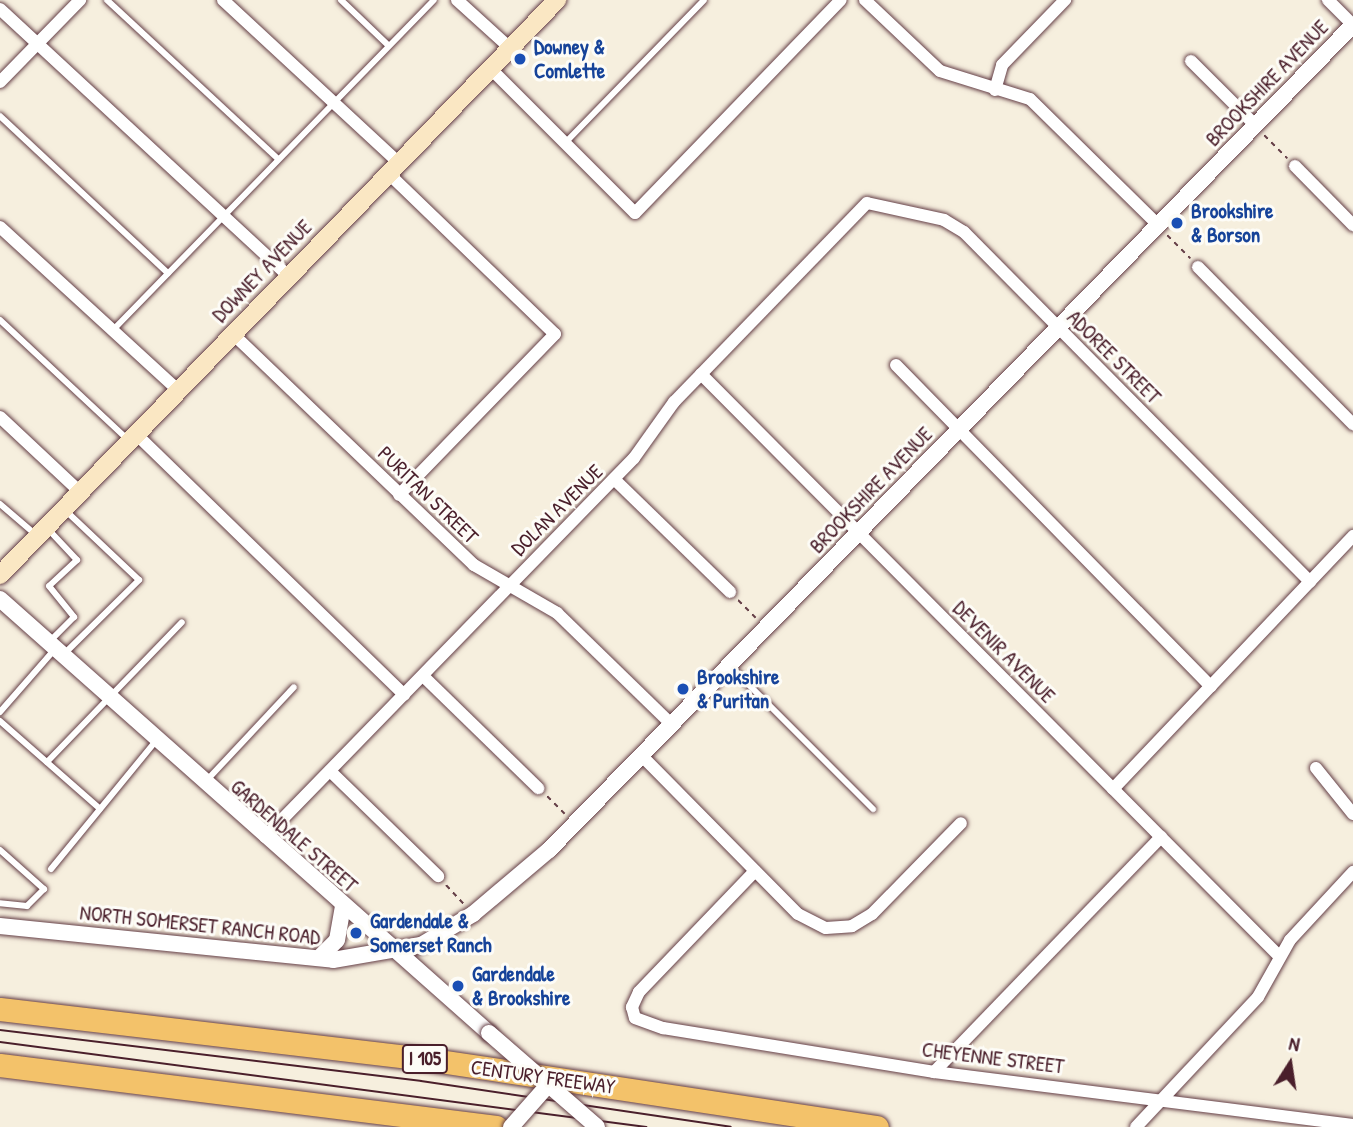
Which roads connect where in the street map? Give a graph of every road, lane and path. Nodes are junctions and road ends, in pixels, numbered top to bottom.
1 (80, 0) edge
2 (107, 0) edge
3 (223, 0) edge
4 (341, 0) edge
5 (434, 0) edge
6 (457, 0) edge
7 (557, 0) edge
8 (704, 0) edge
9 (841, 0) edge
10 (865, 0) edge
11 (1065, 0) edge
12 (1328, 0) edge
13 (0, 9) edge
14 (1353, 25) edge
15 (37, 43) junction
16 (388, 45) junction
17 (510, 48) junction
18 (1191, 61) dead end
19 (490, 68) junction
20 (0, 82) edge
21 (995, 90) junction
22 (333, 103) junction
23 (0, 116) edge
24 (1255, 125) junction
25 (565, 143) junction
26 (278, 159) junction
27 (1295, 166) joint
28 (393, 168) junction
29 (867, 203) joint
30 (224, 215) junction
31 (1158, 225) junction
32 (1353, 225) edge
33 (0, 228) edge
34 (1198, 267) joint
35 (167, 273) junction
36 (289, 276) junction
37 (0, 320) edge
38 (1058, 327) junction
39 (112, 331) junction
40 (233, 334) junction
41 (896, 365) dead end
42 (701, 374) junction
43 (178, 390) junction
44 (0, 417) edge
45 (1353, 424) edge
46 (958, 431) junction
47 (132, 437) junction
48 (614, 479) junction
49 (79, 491) junction
50 (399, 495) junction
51 (0, 504) edge
52 (63, 508) junction
53 (42, 532) junction
54 (859, 533) junction
55 (1353, 536) edge
56 (0, 575) edge
57 (1310, 582) junction
58 (508, 587) junction
59 (730, 592) joint
60 (0, 599) edge
61 (182, 622) dead end
62 (766, 627) junction
63 (54, 650) junction
64 (729, 665) junction
65 (423, 676) junction
66 (294, 687) dead end
67 (1211, 687) junction
68 (404, 695) junction
69 (107, 698) junction
70 (0, 712) edge
71 (0, 721) edge
72 (671, 724) junction
73 (155, 742) junction
74 (641, 755) junction
75 (47, 762) junction
76 (1316, 768) dead end
77 (330, 771) junction
78 (203, 784) junction
79 (538, 788) joint
80 (1113, 789) junction
81 (100, 809) junction
82 (873, 809) dead end
83 (1353, 814) edge
84 (961, 823) dead end
85 (575, 824) junction
86 (265, 837) junction
87 (1161, 837) junction
88 (0, 850) edge
89 (51, 869) dead end
90 (755, 871) junction
91 (1353, 872) edge
92 (438, 876) joint
93 (0, 904) edge
94 (342, 906) junction
95 (473, 914) junction
96 (0, 926) edge
97 (396, 952) junction
98 (1279, 956) junction
99 (319, 958) junction
100 (0, 1009) edge
101 (0, 1065) edge
102 (934, 1072) junction
103 (548, 1084) junction
104 (1163, 1097) junction
105 (1137, 1125) edge
106 (1353, 1125) edge
107 (496, 1127) edge
108 (511, 1127) edge
109 (597, 1127) edge
110 (877, 1127) edge

1 - 15 street
2 - 26 lane
3 - 22 street
4 - 16 lane
5 - 16 lane
6 - 17 street
7 - 17 main road, DOWNEY AVENUE
8 - 25 lane
9 - 25 street
10 - 21 street
11 - 21 street
12 - 14 street
13 - 15 street
14 - 24 street, BROOKSHIRE AVENUE
15 - 20 street
15 - 30 street
16 - 22 lane
17 - 19 main road, DOWNEY AVENUE
18 - 24 street
19 - 25 street
19 - 28 main road, DOWNEY AVENUE
21 - 31 street
22 - 26 lane
22 - 28 street
23 - 35 lane
24 - 27 path
24 - 31 street, BROOKSHIRE AVENUE
26 - 30 lane
27 - 32 street
28 - 36 main road, DOWNEY AVENUE
28 - 50 street
29 - 38 street, ADOREE STREET
29 - 42 street, DOLAN AVENUE
30 - 35 lane
30 - 36 street
31 - 34 path
31 - 38 street, BROOKSHIRE AVENUE
33 - 39 street
34 - 45 street
35 - 39 lane
36 - 40 main road, DOWNEY AVENUE
37 - 47 lane
38 - 46 street, BROOKSHIRE AVENUE
38 - 57 street, ADOREE STREET
39 - 43 street
40 - 43 main road, DOWNEY AVENUE
40 - 50 street, PURITAN STREET
41 - 46 street
42 - 48 street, DOLAN AVENUE
42 - 54 street, DEVENIR AVENUE
43 - 47 main road, DOWNEY AVENUE
44 - 49 street
46 - 54 street, BROOKSHIRE AVENUE
46 - 67 street
47 - 49 main road, DOWNEY AVENUE
47 - 68 street
48 - 58 street, DOLAN AVENUE
48 - 59 street
49 - 52 main road, DOWNEY AVENUE
50 - 58 street, PURITAN STREET
51 - 53 lane
52 - 53 main road, DOWNEY AVENUE
52 - 63 lane
53 - 56 main road, DOWNEY AVENUE
53 - 63 lane
54 - 62 street, BROOKSHIRE AVENUE
54 - 80 street, DEVENIR AVENUE
55 - 57 street
57 - 67 street
58 - 65 street, DOLAN AVENUE
58 - 72 street, PURITAN STREET
59 - 62 path
60 - 63 street, GARDENDALE STREET
61 - 69 lane
62 - 64 street, BROOKSHIRE AVENUE
63 - 69 street, GARDENDALE STREET
63 - 70 lane
64 - 72 street, BROOKSHIRE AVENUE
64 - 82 lane
65 - 68 street, DOLAN AVENUE
65 - 79 street
66 - 78 lane
67 - 80 street
68 - 77 street, DOLAN AVENUE
69 - 73 street, GARDENDALE STREET
69 - 75 lane
71 - 75 lane
72 - 74 street, BROOKSHIRE AVENUE
73 - 78 street, GARDENDALE STREET
73 - 81 lane
74 - 85 street, BROOKSHIRE AVENUE
74 - 90 street
75 - 81 lane
76 - 83 street
77 - 86 street, DOLAN AVENUE
77 - 92 street
78 - 86 street, GARDENDALE STREET
79 - 85 path
80 - 87 street, DEVENIR AVENUE
81 - 89 lane
84 - 90 street
85 - 95 street, BROOKSHIRE AVENUE
86 - 94 street, GARDENDALE STREET
87 - 98 street, DEVENIR AVENUE
87 - 102 street
88 - 93 lane
90 - 102 street, CHEYENNE STREET
91 - 98 street
92 - 95 path
94 - 97 street, GARDENDALE STREET
94 - 99 street
95 - 97 street, BROOKSHIRE AVENUE
96 - 99 street, NORTH SOMERSET RANCH ROAD
97 - 99 street, NORTH SOMERSET RANCH ROAD
97 - 103 street, GARDENDALE STREET, bridge
98 - 104 street
100 - 110 highway, CENTURY FREEWAY / I 105
101 - 107 highway
102 - 104 street, CHEYENNE STREET
103 - 108 street, bridge
103 - 109 street, GARDENDALE STREET, bridge
104 - 105 street
104 - 106 street, CHEYENNE STREET

